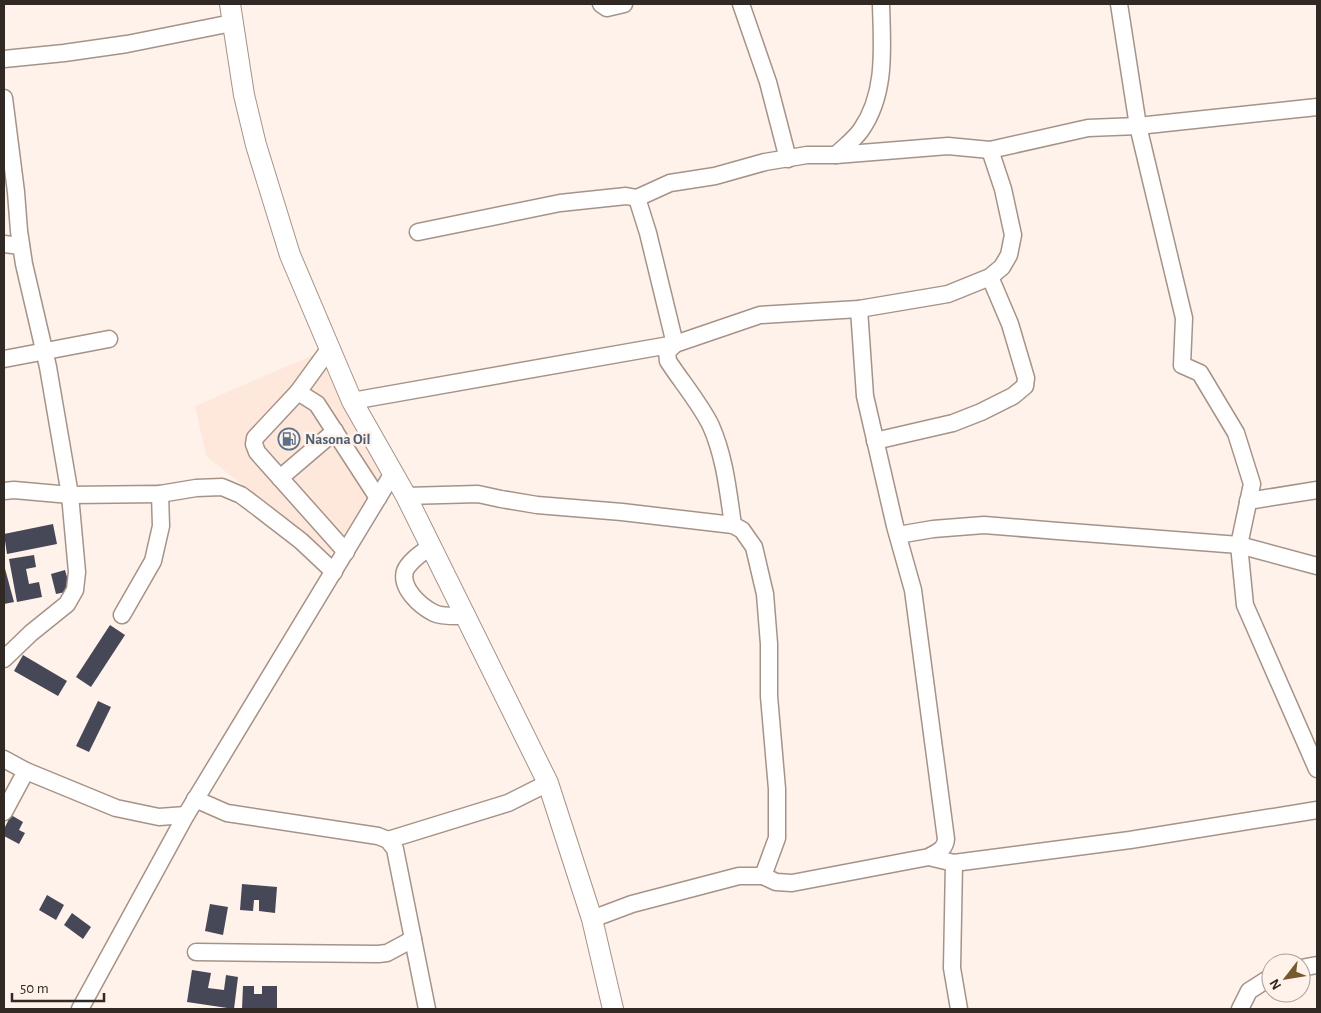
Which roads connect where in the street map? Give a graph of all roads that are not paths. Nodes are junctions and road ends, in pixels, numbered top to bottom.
1 (601, 4) edge
2 (624, 4) edge
3 (881, 4) edge
4 (1118, 4) edge
5 (737, 5) edge
6 (231, 14) edge
7 (4, 59) edge
8 (4, 98) edge
9 (1317, 107) edge
10 (1138, 126) junction
11 (990, 150) junction
12 (836, 155) junction
13 (788, 159) junction
14 (637, 198) junction
15 (418, 232) dead end
16 (4, 244) edge
17 (21, 246) junction
18 (990, 277) junction
19 (859, 309) junction
20 (109, 339) dead end
21 (674, 344) junction
22 (330, 348) junction
23 (44, 352) junction
24 (4, 359) edge
25 (298, 392) junction
26 (352, 401) junction
27 (335, 431) junction
28 (875, 441) junction
29 (393, 473) junction
30 (280, 478) junction
31 (1317, 490) edge
32 (4, 491) edge
33 (160, 494) junction
34 (70, 495) junction
35 (406, 496) junction
36 (378, 498) junction
37 (1248, 500) junction
38 (733, 525) junction
39 (898, 535) junction
40 (1239, 545) junction
41 (430, 546) junction
42 (346, 552) junction
43 (1317, 566) edge
44 (334, 572) junction
45 (122, 615) dead end
46 (466, 616) junction
47 (4, 659) edge
48 (1311, 735) edge
49 (4, 759) edge
50 (1317, 769) edge
51 (26, 771) junction
52 (548, 783) junction
53 (195, 800) junction
54 (1317, 810) edge
55 (4, 812) edge
56 (186, 815) junction
57 (388, 840) junction
58 (929, 857) junction
59 (954, 863) junction
60 (763, 876) junction
61 (592, 919) junction
62 (413, 939) junction
63 (196, 952) dead end
64 (1261, 983) edge
65 (80, 1009) edge
66 (427, 1009) edge
67 (612, 1009) edge
68 (959, 1009) edge
69 (1240, 1009) edge

1 - 2 street
3 - 12 street
4 - 10 street
5 - 13 street
6 - 7 street
6 - 22 main road
8 - 17 street
9 - 10 street
10 - 11 street
10 - 37 street
11 - 12 street
11 - 18 street
12 - 13 street
13 - 14 street
14 - 15 street
14 - 21 street
16 - 17 street
17 - 23 street
18 - 19 street
18 - 28 street
19 - 21 street
19 - 28 street
20 - 23 street
21 - 26 street
21 - 38 street
22 - 25 street
22 - 26 main road
23 - 24 street
23 - 34 street
25 - 27 street
25 - 30 street
26 - 29 main road
27 - 30 street
27 - 36 street
28 - 39 street
29 - 35 main road
29 - 36 street
30 - 42 street
31 - 37 street
32 - 34 street
33 - 34 street
33 - 44 street
33 - 45 street
34 - 47 street
35 - 38 street
35 - 41 main road
36 - 42 street
37 - 40 street
38 - 60 street
39 - 40 street
39 - 58 street
40 - 43 street
40 - 48 street
41 - 46 main road
41 - 46 street
42 - 44 street
44 - 53 street
46 - 52 main road
48 - 50 street
49 - 51 street
51 - 55 street
51 - 56 street
52 - 57 street
52 - 61 main road
53 - 56 street
53 - 57 street
54 - 59 street
56 - 65 street
57 - 62 street
58 - 59 street
58 - 60 street
59 - 68 street
60 - 61 street
61 - 67 main road
62 - 63 street
62 - 66 street
64 - 69 street

